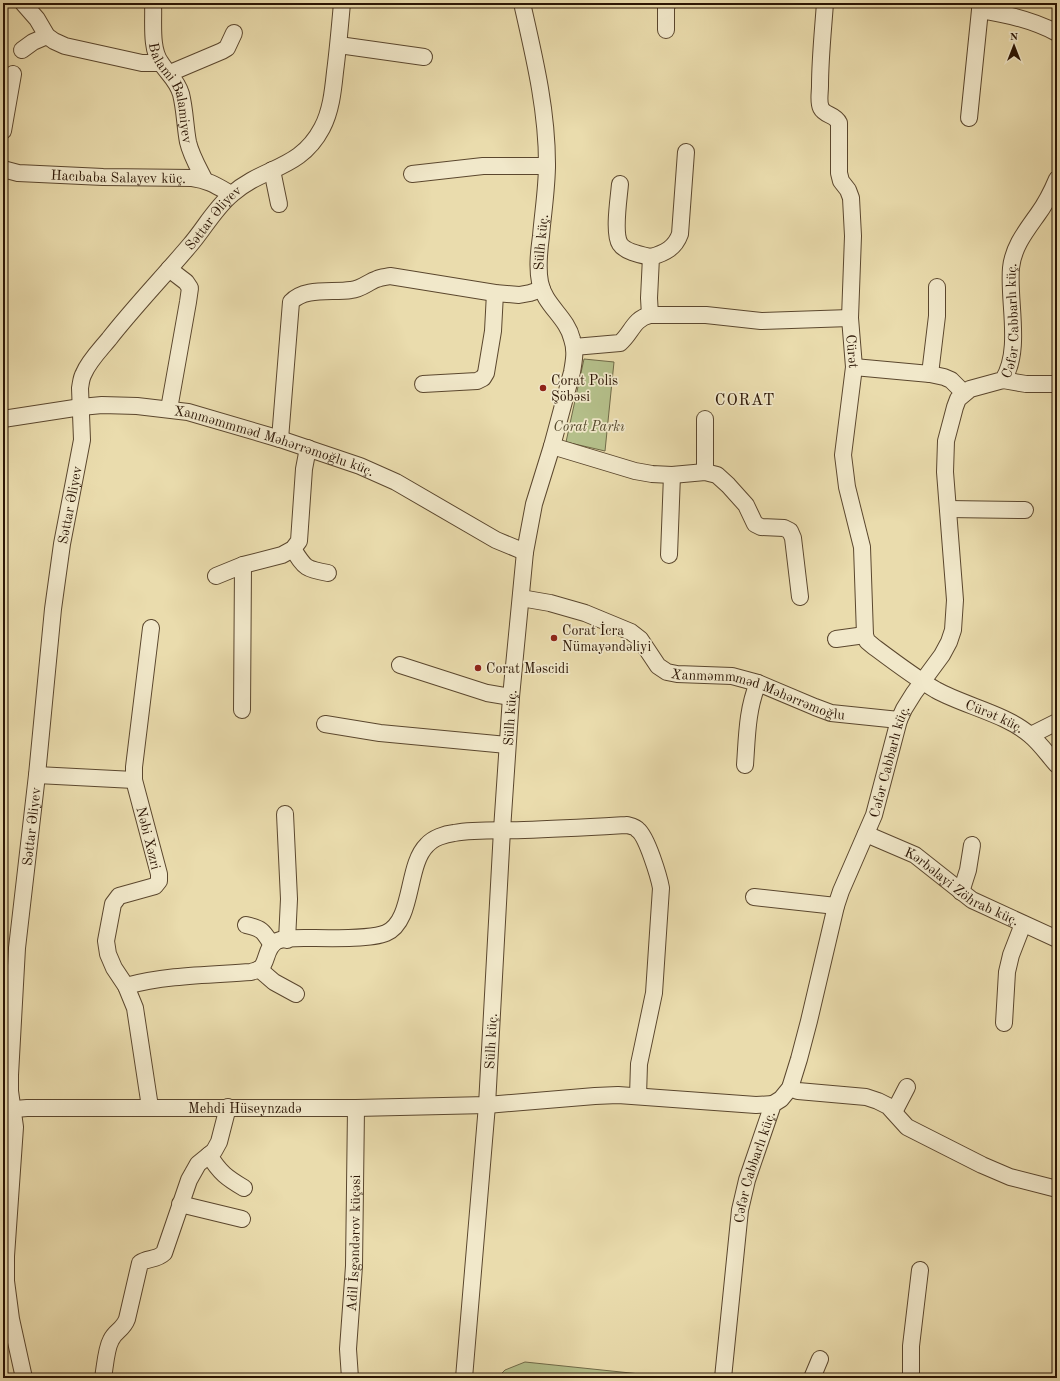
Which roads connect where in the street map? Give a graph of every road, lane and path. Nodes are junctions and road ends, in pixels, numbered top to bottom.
1 (23, 3) edge
2 (153, 3) edge
3 (342, 3) edge
4 (522, 3) edge
5 (668, 3) edge
6 (825, 3) edge
7 (980, 6) edge
8 (666, 30) dead end
9 (234, 33) dead end
10 (1057, 33) edge
11 (47, 36) junction
12 (339, 45) junction
13 (22, 50) dead end
14 (424, 57) dead end
15 (165, 68) junction
16 (13, 74) dead end
17 (969, 118) dead end
18 (3, 131) edge
19 (686, 152) dead end
20 (547, 166) junction
21 (3, 169) edge
22 (272, 170) junction
23 (412, 174) dead end
24 (204, 179) junction
25 (1057, 179) edge
26 (620, 184) dead end
27 (231, 194) junction
28 (278, 204) dead end
29 (651, 257) junction
30 (169, 269) junction
31 (937, 287) dead end
32 (542, 289) junction
33 (495, 293) junction
34 (650, 315) junction
35 (850, 318) junction
36 (574, 347) junction
37 (854, 367) junction
38 (930, 374) junction
39 (1003, 380) junction
40 (423, 384) dead end
41 (1057, 384) edge
42 (964, 393) junction
43 (81, 407) junction
44 (169, 409) junction
45 (3, 419) edge
46 (705, 419) dead end
47 (280, 439) junction
48 (552, 446) junction
49 (308, 448) junction
50 (705, 472) junction
51 (672, 475) junction
52 (948, 509) junction
53 (1025, 510) dead end
54 (293, 550) junction
55 (525, 552) junction
56 (669, 555) dead end
57 (243, 565) junction
58 (328, 573) dead end
59 (216, 576) dead end
60 (800, 597) dead end
61 (521, 598) junction
62 (151, 628) dead end
63 (865, 635) junction
64 (836, 639) dead end
65 (400, 665) dead end
66 (923, 681) junction
67 (758, 683) junction
68 (511, 697) junction
69 (242, 710) dead end
70 (899, 720) junction
71 (1057, 722) edge
72 (325, 724) dead end
73 (1031, 735) junction
74 (507, 745) junction
75 (745, 765) dead end
76 (1057, 765) edge
77 (37, 774) junction
78 (134, 780) junction
79 (285, 814) dead end
80 (502, 830) junction
81 (866, 834) junction
82 (972, 845) dead end
83 (961, 892) junction
84 (754, 897) dead end
85 (836, 906) junction
86 (1023, 924) junction
87 (246, 925) dead end
88 (1057, 939) edge
89 (287, 940) junction
90 (272, 945) junction
91 (259, 969) junction
92 (126, 986) junction
93 (296, 994) dead end
94 (1004, 1023) dead end
95 (907, 1087) dead end
96 (790, 1088) junction
97 (638, 1096) junction
98 (773, 1104) junction
99 (487, 1105) junction
100 (150, 1107) junction
101 (228, 1107) junction
102 (356, 1108) junction
103 (8, 1110) edge
104 (894, 1112) junction
105 (209, 1155) junction
106 (244, 1188) dead end
107 (1057, 1189) edge
108 (180, 1204) junction
109 (242, 1219) dead end
110 (920, 1270) dead end
111 (820, 1359) dead end
112 (24, 1378) edge
113 (103, 1378) edge
114 (350, 1378) edge
115 (464, 1378) edge
116 (723, 1378) edge
117 (812, 1378) edge
118 (911, 1378) edge

1 - 11 street
2 - 15 street, Balami Balamiyev
3 - 12 street, Səttar Əliyev
4 - 20 street, Sülh küç.
5 - 8 street
6 - 35 street, Cürət
7 - 10 street
7 - 17 street
9 - 15 street
11 - 13 street
11 - 15 street
12 - 14 street
12 - 22 street, Səttar Əliyev
15 - 24 street, Balami Balamiyev
16 - 18 street
19 - 29 street
20 - 23 street
20 - 32 street, Sülh küç.
21 - 24 street, Hacıbaba Salayev küç.
22 - 27 street, Səttar Əliyev
22 - 28 street
24 - 27 street, Hacıbaba Salayev küç.
25 - 39 street, Cəfər Cabbarlı küç.
26 - 29 street
27 - 30 street, Səttar Əliyev
29 - 34 street
30 - 43 street, Səttar Əliyev
30 - 44 street
31 - 38 street
32 - 33 street
32 - 36 street, Sülh küç.
33 - 40 street
33 - 47 street
34 - 35 street
34 - 36 street
35 - 37 street, Cürət
36 - 48 street, Sülh küç.
37 - 38 street
37 - 63 street, Cürət
38 - 42 street
39 - 41 street
39 - 42 street, Cəfər Cabbarlı küç.
42 - 52 street, Cəfər Cabbarlı küç.
43 - 44 street, Xanməmmməd Məhərrəmoğlu küç.
43 - 45 street, Xanməmmməd Məhərrəmoğlu küç.
43 - 77 street, Səttar Əliyev
44 - 47 street, Xanməmmməd Məhərrəmoğlu küç.
46 - 50 street
47 - 49 street, Xanməmmməd Məhərrəmoğlu küç.
48 - 51 street
48 - 55 street, Sülh küç.
49 - 54 street
49 - 55 street, Xanməmmməd Məhərrəmoğlu küç.
50 - 51 street
50 - 60 street
51 - 56 street
52 - 53 street
52 - 66 street, Cəfər Cabbarlı küç.
54 - 57 street
54 - 58 street
55 - 61 street, Sülh küç.
57 - 59 street
57 - 69 street
61 - 67 street, Xanməmmməd Məhərrəmoğlu
61 - 68 street, Sülh küç.
62 - 78 street, Nəbi Xəzri
63 - 64 street
63 - 66 street
65 - 68 street
66 - 70 street, Cəfər Cabbarlı küç.
66 - 73 street, Cürət küç.
67 - 70 street, Xanməmmməd Məhərrəmoğlu
67 - 75 street
68 - 74 street, Sülh küç.
70 - 81 street, Cəfər Cabbarlı küç.
71 - 73 street
72 - 74 street
73 - 76 street, Cürət küç.
74 - 80 street, Sülh küç.
77 - 78 street
77 - 103 street, Səttar Əliyev
78 - 92 street, Nəbi Xəzri
79 - 89 street
80 - 89 street
80 - 97 street
80 - 99 street, Sülh küç.
81 - 83 street, Kərbəlayi Zöhrab küç.
81 - 85 street, Cəfər Cabbarlı küç.
82 - 83 street
83 - 86 street, Kərbəlayi Zöhrab küç.
84 - 85 street
85 - 96 street, Cəfər Cabbarlı küç.
86 - 88 street, Kərbəlayi Zöhrab küç.
86 - 94 street
87 - 90 street
89 - 90 street
90 - 91 street
91 - 92 street
91 - 93 street
92 - 100 street, Nəbi Xəzri
95 - 104 street
96 - 98 street, Cəfər Cabbarlı küç.
96 - 104 street
97 - 98 street, Mehdi Hüseynzadə
97 - 99 street, Mehdi Hüseynzadə
98 - 116 street, Cəfər Cabbarlı küç.
99 - 102 street, Mehdi Hüseynzadə
99 - 115 street, Sülh küç.
100 - 101 street, Mehdi Hüseynzadə
100 - 103 street, Mehdi Hüseynzadə
101 - 102 street, Mehdi Hüseynzadə
101 - 105 street
102 - 114 street, Adil İsgəndərov küçəsi
103 - 112 street, Səttar Əliyev
104 - 107 street
105 - 106 street
105 - 108 street
108 - 109 street
108 - 113 street
110 - 118 street
111 - 117 street

